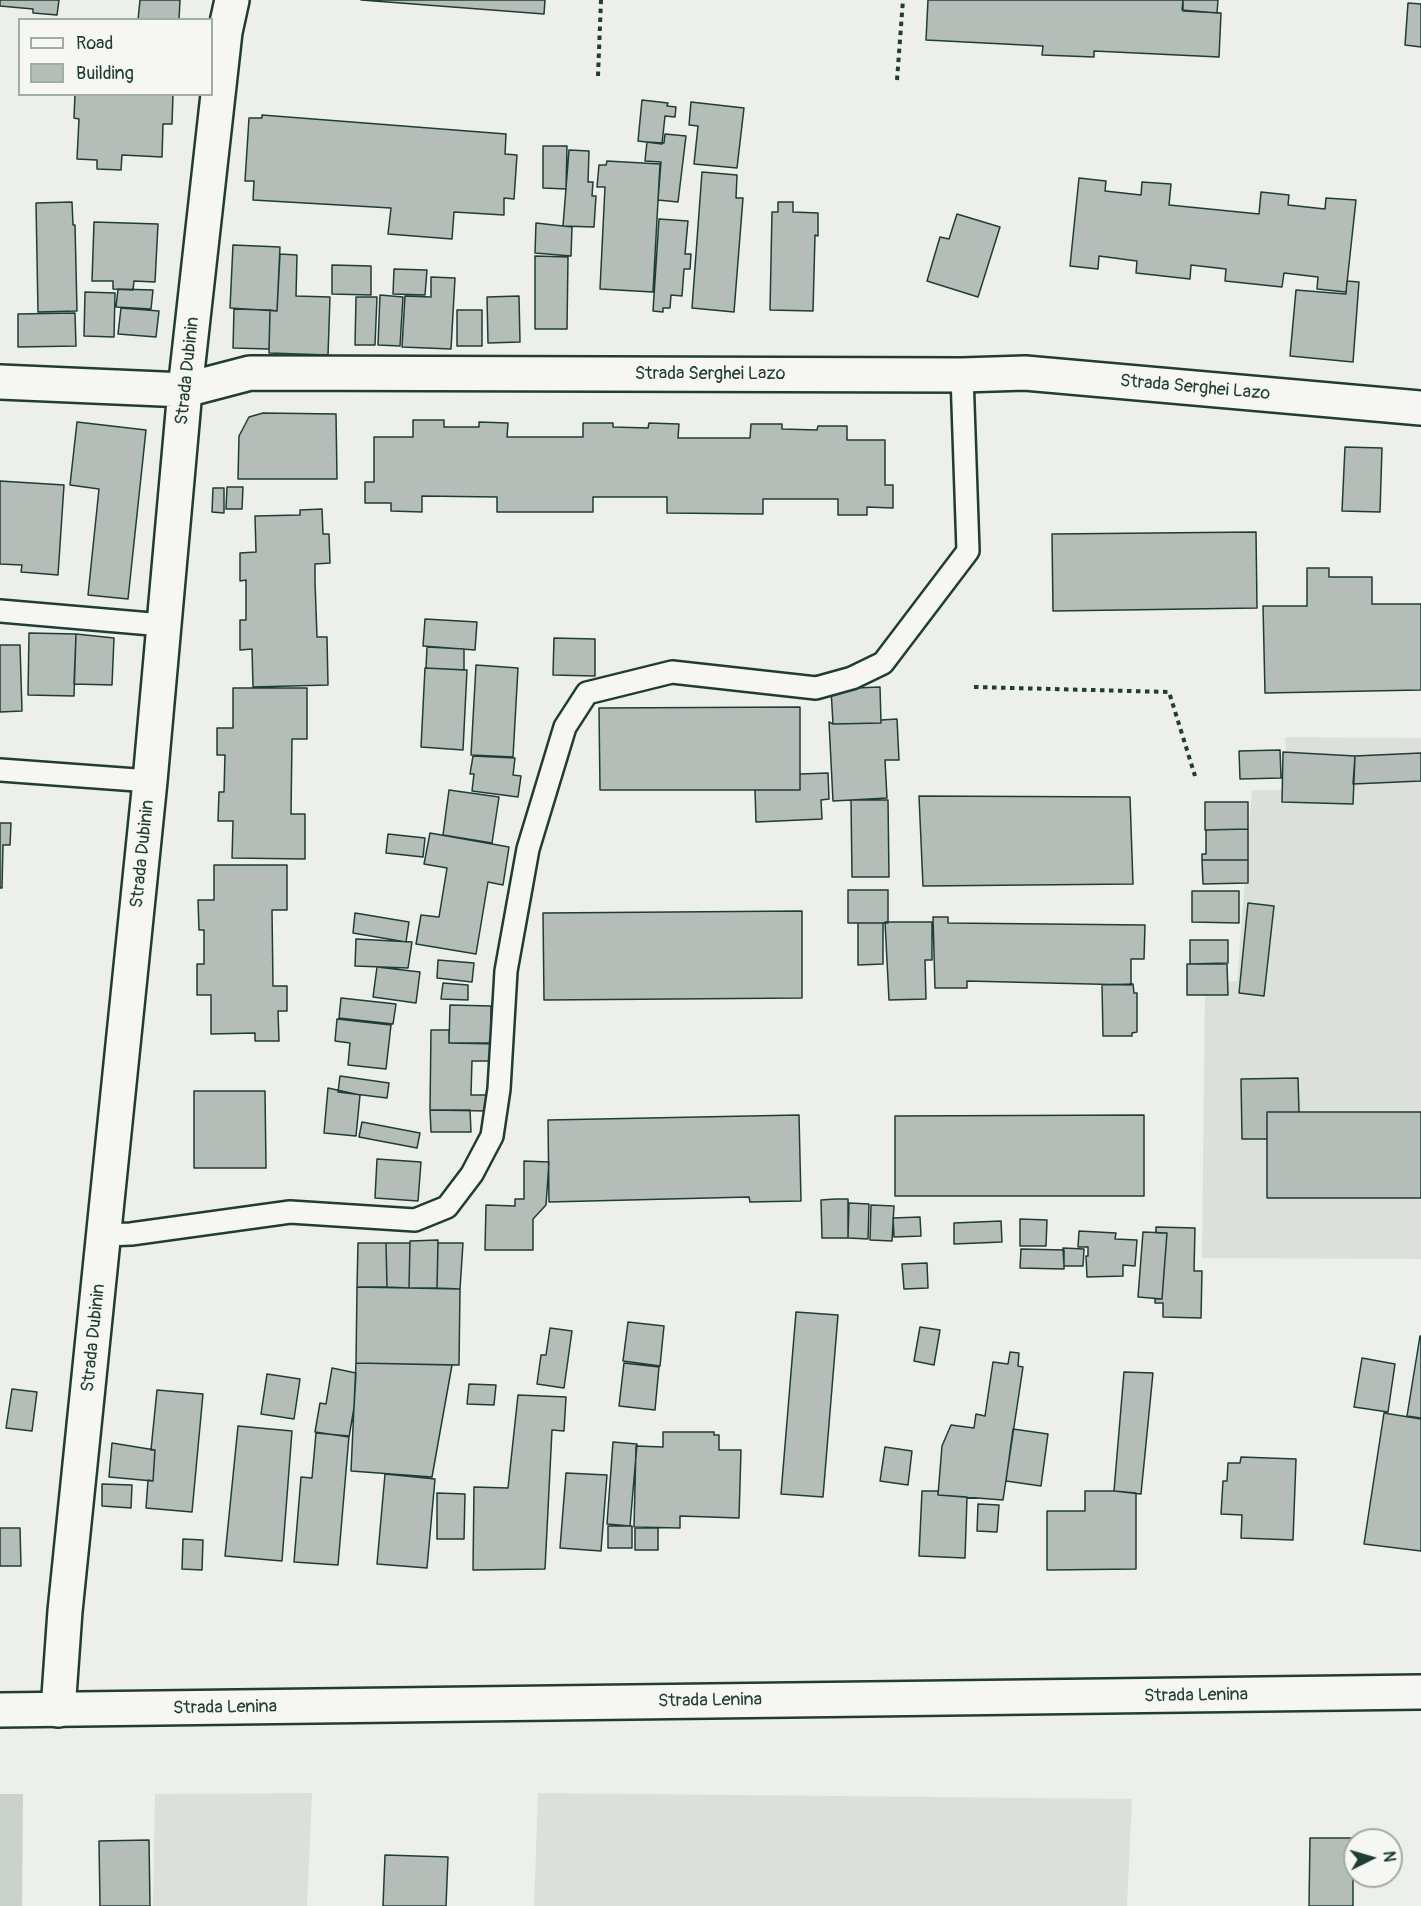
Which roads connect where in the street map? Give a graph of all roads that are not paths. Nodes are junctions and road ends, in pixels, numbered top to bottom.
1 (232, 0) edge
2 (962, 375) junction
3 (0, 382) edge
4 (185, 390) junction
5 (1421, 408) edge
6 (0, 611) edge
7 (163, 625) junction
8 (0, 770) edge
9 (150, 781) junction
10 (104, 1235) junction
11 (1421, 1692) edge
12 (0, 1710) edge
13 (58, 1710) junction

1 - 4 street, Strada Dubinin
2 - 4 street, Strada Serghei Lazo
2 - 5 street, Strada Serghei Lazo
2 - 10 lane
3 - 4 street, Strada Serghei Lazo
4 - 7 street, Strada Dubinin
6 - 7 lane
7 - 9 street, Strada Dubinin
8 - 9 lane
9 - 10 street, Strada Dubinin
10 - 13 street, Strada Dubinin
11 - 13 street, Strada Lenina
12 - 13 street, Strada Lenina

